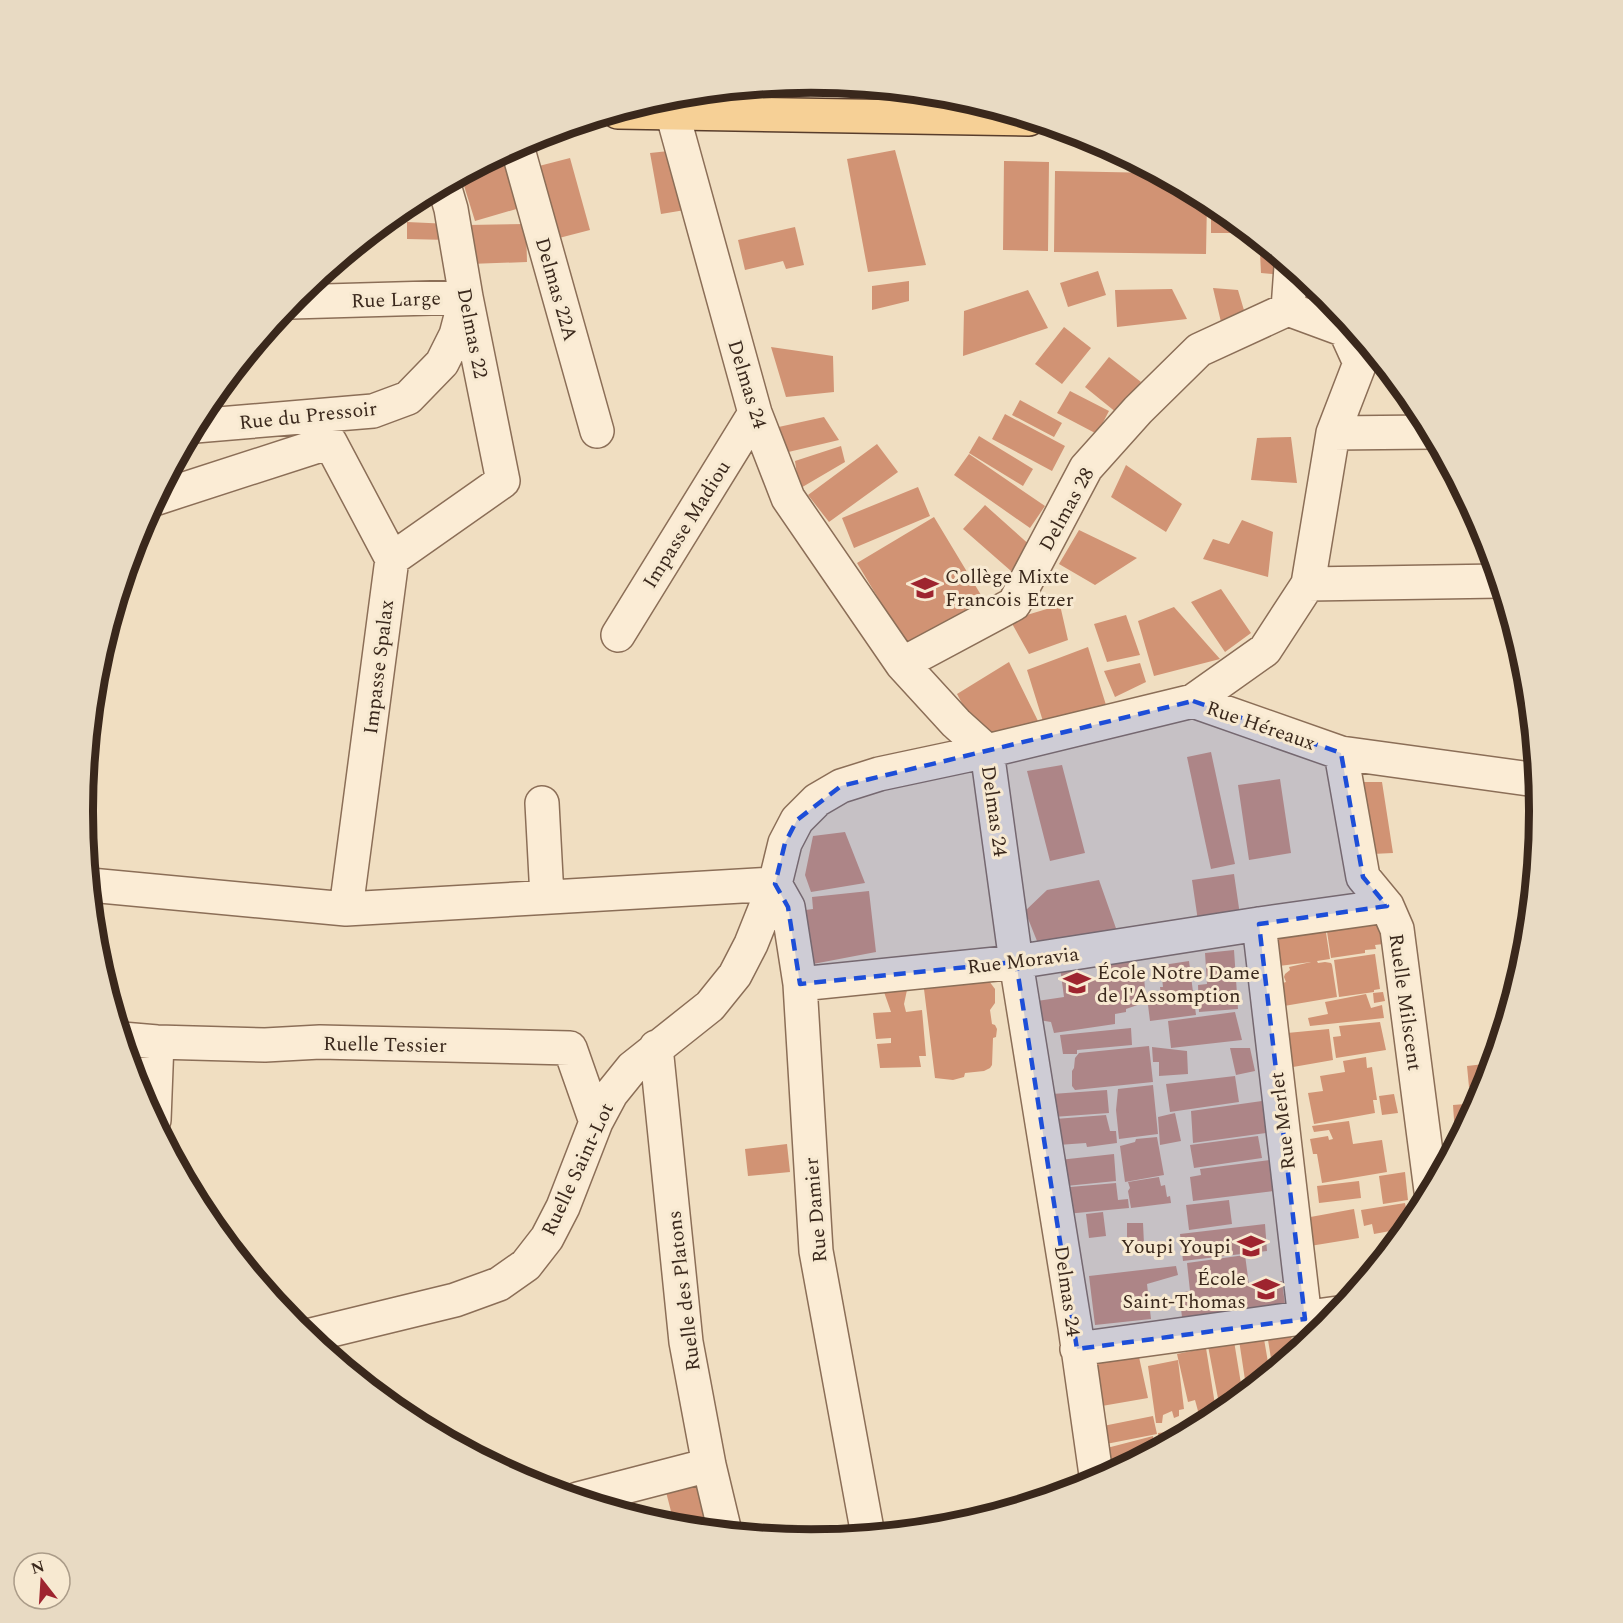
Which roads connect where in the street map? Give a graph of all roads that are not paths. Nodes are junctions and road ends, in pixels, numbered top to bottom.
1 (648, 112) edge
2 (672, 112) junction
3 (1002, 118) edge
4 (520, 156) edge
5 (446, 193) edge
6 (1290, 276) edge
7 (466, 297) junction
8 (305, 302) edge
9 (1288, 309) junction
10 (1345, 330) edge
11 (1345, 331) edge
12 (754, 413) junction
13 (206, 425) edge
14 (597, 431) dead end
15 (1422, 432) edge
16 (1333, 433) junction
17 (167, 495) edge
18 (392, 559) junction
19 (1492, 581) edge
20 (1308, 584) junction
21 (618, 635) dead end
22 (902, 664) junction
23 (1193, 701) junction
24 (987, 751) junction
25 (1341, 753) junction
26 (1529, 779) edge
27 (542, 803) dead end
28 (775, 884) junction
29 (97, 886) edge
30 (547, 897) junction
31 (1386, 906) junction
32 (346, 909) junction
33 (1259, 924) junction
34 (1016, 962) junction
35 (800, 984) junction
36 (130, 1040) edge
37 (157, 1042) junction
38 (656, 1047) junction
39 (155, 1101) edge
40 (596, 1122) junction
41 (1429, 1178) edge
42 (1324, 1316) edge
43 (1305, 1319) junction
44 (318, 1333) edge
45 (1077, 1349) junction
46 (709, 1465) junction
47 (1095, 1471) edge
48 (592, 1495) edge
49 (723, 1524) edge
50 (867, 1527) edge

1 - 2 main road
2 - 3 main road
2 - 12 street, Delmas 24
4 - 14 street, Delmas 22A
5 - 7 street, Delmas 22
6 - 9 street
7 - 8 street, Rue Large
7 - 13 street, Rue du Pressoir
7 - 18 street, Delmas 22
9 - 10 street
9 - 22 street, Delmas 28
11 - 16 street
12 - 21 street, Impasse Madiou
12 - 22 street, Delmas 24
15 - 16 street
16 - 20 street
17 - 18 street
18 - 32 street, Impasse Spalax
19 - 20 street
20 - 23 street
22 - 24 street, Delmas 24
23 - 24 street, Rue Héreaux
23 - 25 street, Rue Héreaux
24 - 28 street, Ruelle Saint-Lot
24 - 34 street, Delmas 24
25 - 26 street, Rue Héreaux
25 - 31 street, Ruelle Milscent
27 - 30 street
28 - 30 street
28 - 35 street, Rue Damier
28 - 38 street, Ruelle Saint-Lot
29 - 32 street
30 - 32 street
31 - 33 street, Rue Moravia
31 - 41 street, Ruelle Milscent
33 - 34 street, Rue Moravia
33 - 43 street, Rue Merlet
34 - 35 street, Rue Moravia
34 - 45 street, Delmas 24
35 - 50 street, Rue Damier
36 - 37 street, Ruelle Tessier
37 - 39 street
37 - 40 street, Ruelle Tessier
38 - 40 street, Ruelle Saint-Lot
38 - 46 street, Ruelle des Platons
40 - 44 street, Ruelle Saint-Lot
42 - 43 street
43 - 45 street
45 - 47 street, Delmas 24
46 - 48 street
46 - 49 street, Ruelle des Platons

